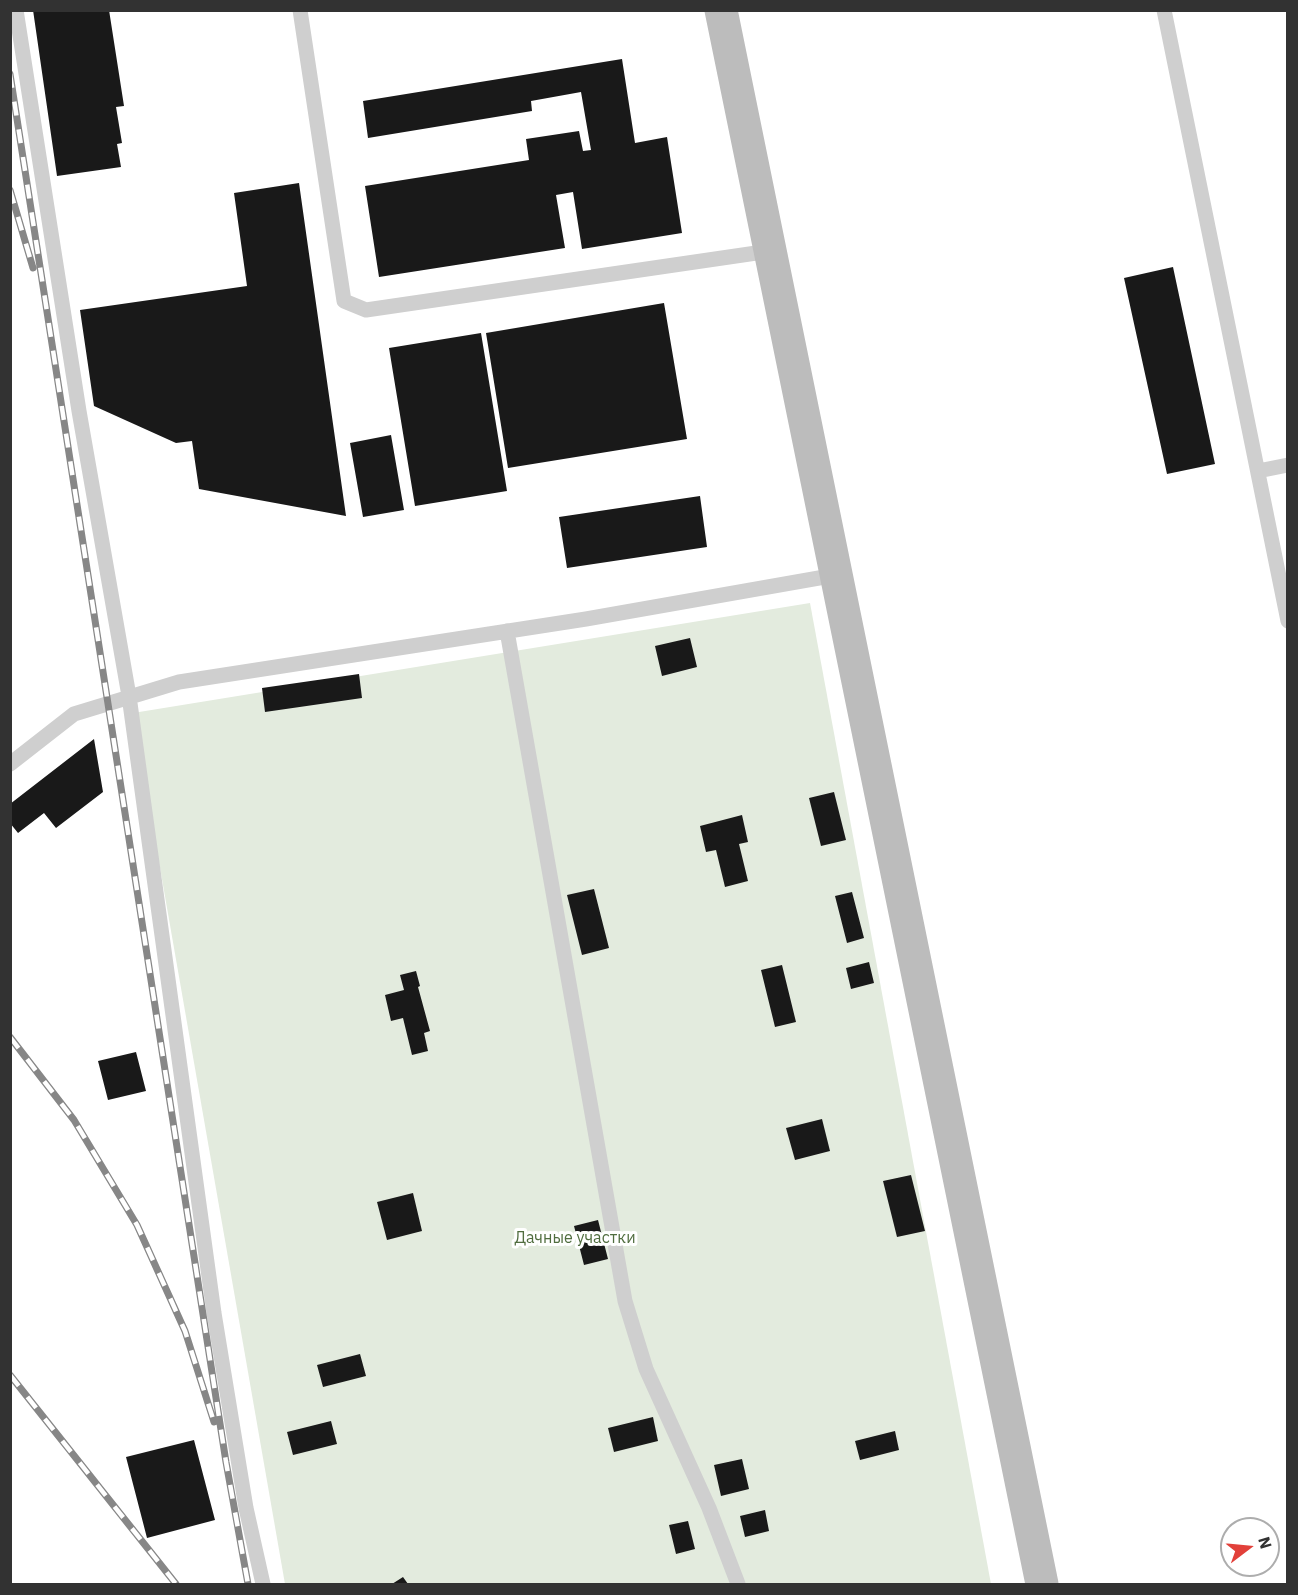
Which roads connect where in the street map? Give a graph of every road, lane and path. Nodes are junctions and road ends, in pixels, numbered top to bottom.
1 (16, 10) edge
2 (300, 10) edge
3 (721, 10) edge
4 (1164, 10) edge
5 (770, 251) junction
6 (1287, 465) edge
7 (1258, 471) junction
8 (836, 575) junction
9 (1287, 621) edge
10 (507, 631) junction
11 (129, 696) junction
12 (10, 764) edge
13 (263, 1584) edge
14 (738, 1584) edge
15 (1042, 1584) edge

1 - 11 lane
2 - 5 lane
3 - 5 main road
4 - 7 lane
5 - 8 main road
6 - 7 lane
7 - 9 lane
8 - 10 lane
8 - 15 main road
10 - 11 lane
10 - 14 lane
11 - 12 lane
11 - 13 lane

